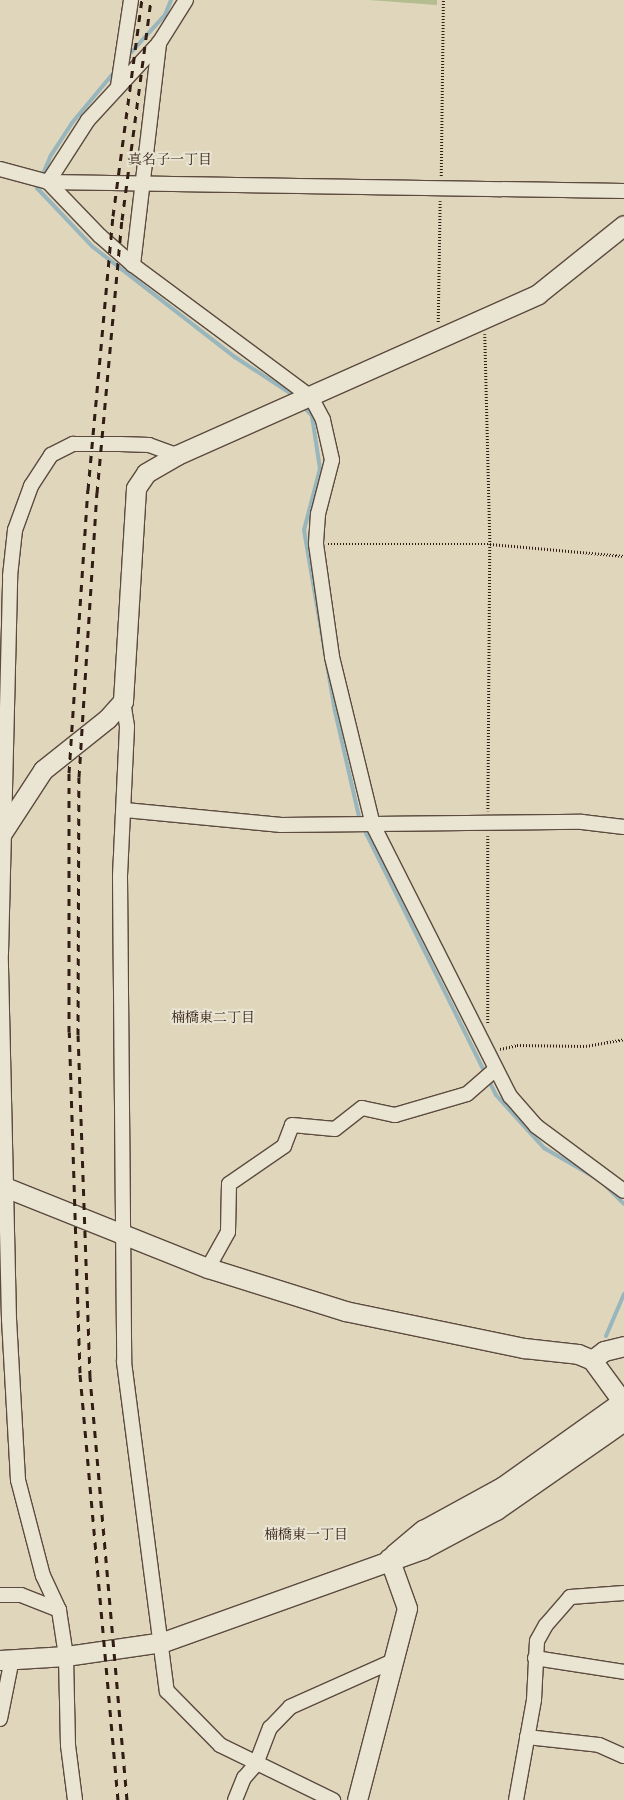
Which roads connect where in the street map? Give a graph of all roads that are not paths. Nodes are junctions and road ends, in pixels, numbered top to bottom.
1 (131, 0) edge
2 (186, 0) edge
3 (159, 43) junction
4 (118, 86) junction
5 (0, 169) edge
6 (48, 182) junction
7 (143, 184) junction
8 (624, 191) edge
9 (624, 226) edge
10 (133, 265) junction
11 (312, 397) junction
12 (177, 455) junction
13 (122, 701) junction
14 (125, 810) junction
15 (373, 825) junction
16 (624, 827) edge
17 (1, 834) edge
18 (496, 1069) junction
19 (3, 1186) edge
20 (624, 1191) edge
21 (120, 1236) junction
22 (208, 1268) junction
23 (624, 1346) edge
24 (592, 1360) junction
25 (624, 1403) edge
26 (624, 1421) edge
27 (388, 1558) junction
28 (624, 1593) edge
29 (0, 1594) edge
30 (59, 1610) junction
31 (164, 1642) junction
32 (66, 1656) junction
33 (535, 1658) junction
34 (6, 1660) edge
35 (393, 1661) junction
36 (624, 1672) edge
37 (0, 1719) edge
38 (527, 1737) junction
39 (624, 1756) edge
40 (256, 1764) junction
41 (75, 1800) edge
42 (235, 1800) edge
43 (333, 1800) edge
44 (357, 1800) edge
45 (516, 1800) edge

1 - 4 street
2 - 3 street
3 - 4 street
3 - 7 street
4 - 6 street
5 - 6 street
6 - 7 street
6 - 10 street
7 - 8 street
7 - 10 street
9 - 11 street
10 - 11 street
11 - 12 street
11 - 15 street
12 - 13 street
12 - 17 street
13 - 14 street
13 - 17 street
14 - 15 street
14 - 21 street
15 - 16 street
15 - 18 street
17 - 19 street
18 - 20 street
18 - 22 street
19 - 21 street
19 - 30 street
21 - 22 street
21 - 31 street
22 - 24 street
23 - 24 street
24 - 25 street
25 - 27 street
26 - 27 street
27 - 31 street
27 - 35 street
28 - 33 street
29 - 30 street
30 - 32 street
31 - 32 street
31 - 40 street
32 - 34 street
32 - 41 street
33 - 36 street
33 - 38 street
34 - 37 street
35 - 40 street
35 - 44 street
38 - 39 street
38 - 45 street
40 - 42 street
40 - 43 street

